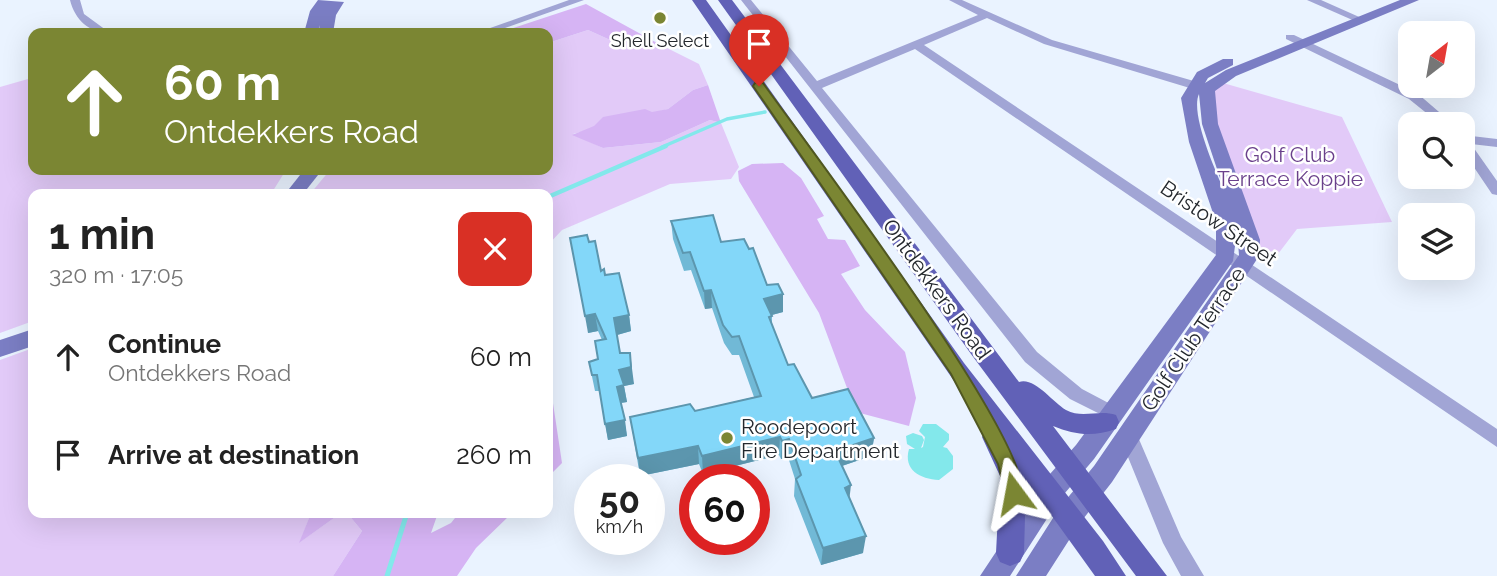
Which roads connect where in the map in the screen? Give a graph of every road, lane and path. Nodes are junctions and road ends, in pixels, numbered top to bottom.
1 (75, 0) edge
2 (325, 0) edge
3 (339, 0) edge
4 (579, 0) edge
5 (699, 0) edge
6 (725, 0) edge
7 (746, 0) edge
8 (954, 0) edge
9 (1311, 0) edge
10 (1382, 0) edge
11 (1412, 0) edge
12 (986, 15) junction
13 (1353, 17) junction
14 (98, 28) edge
15 (312, 28) edge
16 (327, 28) edge
17 (496, 28) edge
18 (1297, 40) junction
19 (917, 45) junction
20 (816, 86) junction
21 (1200, 87) junction
22 (1432, 112) edge
23 (1475, 141) edge
24 (1497, 143) edge
25 (1475, 158) edge
26 (1497, 191) edge
27 (1234, 261) junction
28 (28, 326) edge
29 (0, 336) edge
30 (28, 339) edge
31 (979, 348) junction
32 (0, 349) edge
33 (957, 369) junction
34 (1115, 423) junction
35 (1497, 439) edge
36 (1070, 469) junction
37 (1088, 491) junction
38 (1050, 492) junction
39 (1070, 515) junction
40 (1013, 568) edge
41 (1112, 576) edge
42 (1153, 576) edge
43 (1193, 576) edge

1 - 14 street
2 - 15 street
3 - 16 street
4 - 17 street
5 - 33 main road, Ontdekkers Road
6 - 31 main road, Ontdekkers Road
7 - 20 street, Ontdekkers Road
8 - 12 street
9 - 13 street
10 - 13 street
11 - 13 street
12 - 19 street
12 - 21 street
13 - 18 street
18 - 21 street
18 - 22 street
19 - 20 street
19 - 27 street, Bristow Street
20 - 34 street, Ontdekkers Road
21 - 27 street, Golf Club Terrace
23 - 24 street
25 - 26 street
27 - 34 street, Golf Club Terrace
27 - 35 street, Bristow Street
28 - 29 street
30 - 32 street
31 - 34 main road
31 - 36 main road, Ontdekkers Road
33 - 38 main road, Ontdekkers Road
33 - 40 main road
34 - 36 street, Golf Club Terrace
34 - 37 street, Golf Club Terrace
34 - 43 street
36 - 37 main road, Ontdekkers Road
36 - 38 street, Golf Club Terrace
37 - 39 street, Golf Club Terrace
37 - 42 main road, Ontdekkers Road
38 - 39 main road, Ontdekkers Road
38 - 40 street, Golf Club Terrace
39 - 40 street, Golf Club Terrace
39 - 41 main road, Ontdekkers Road

